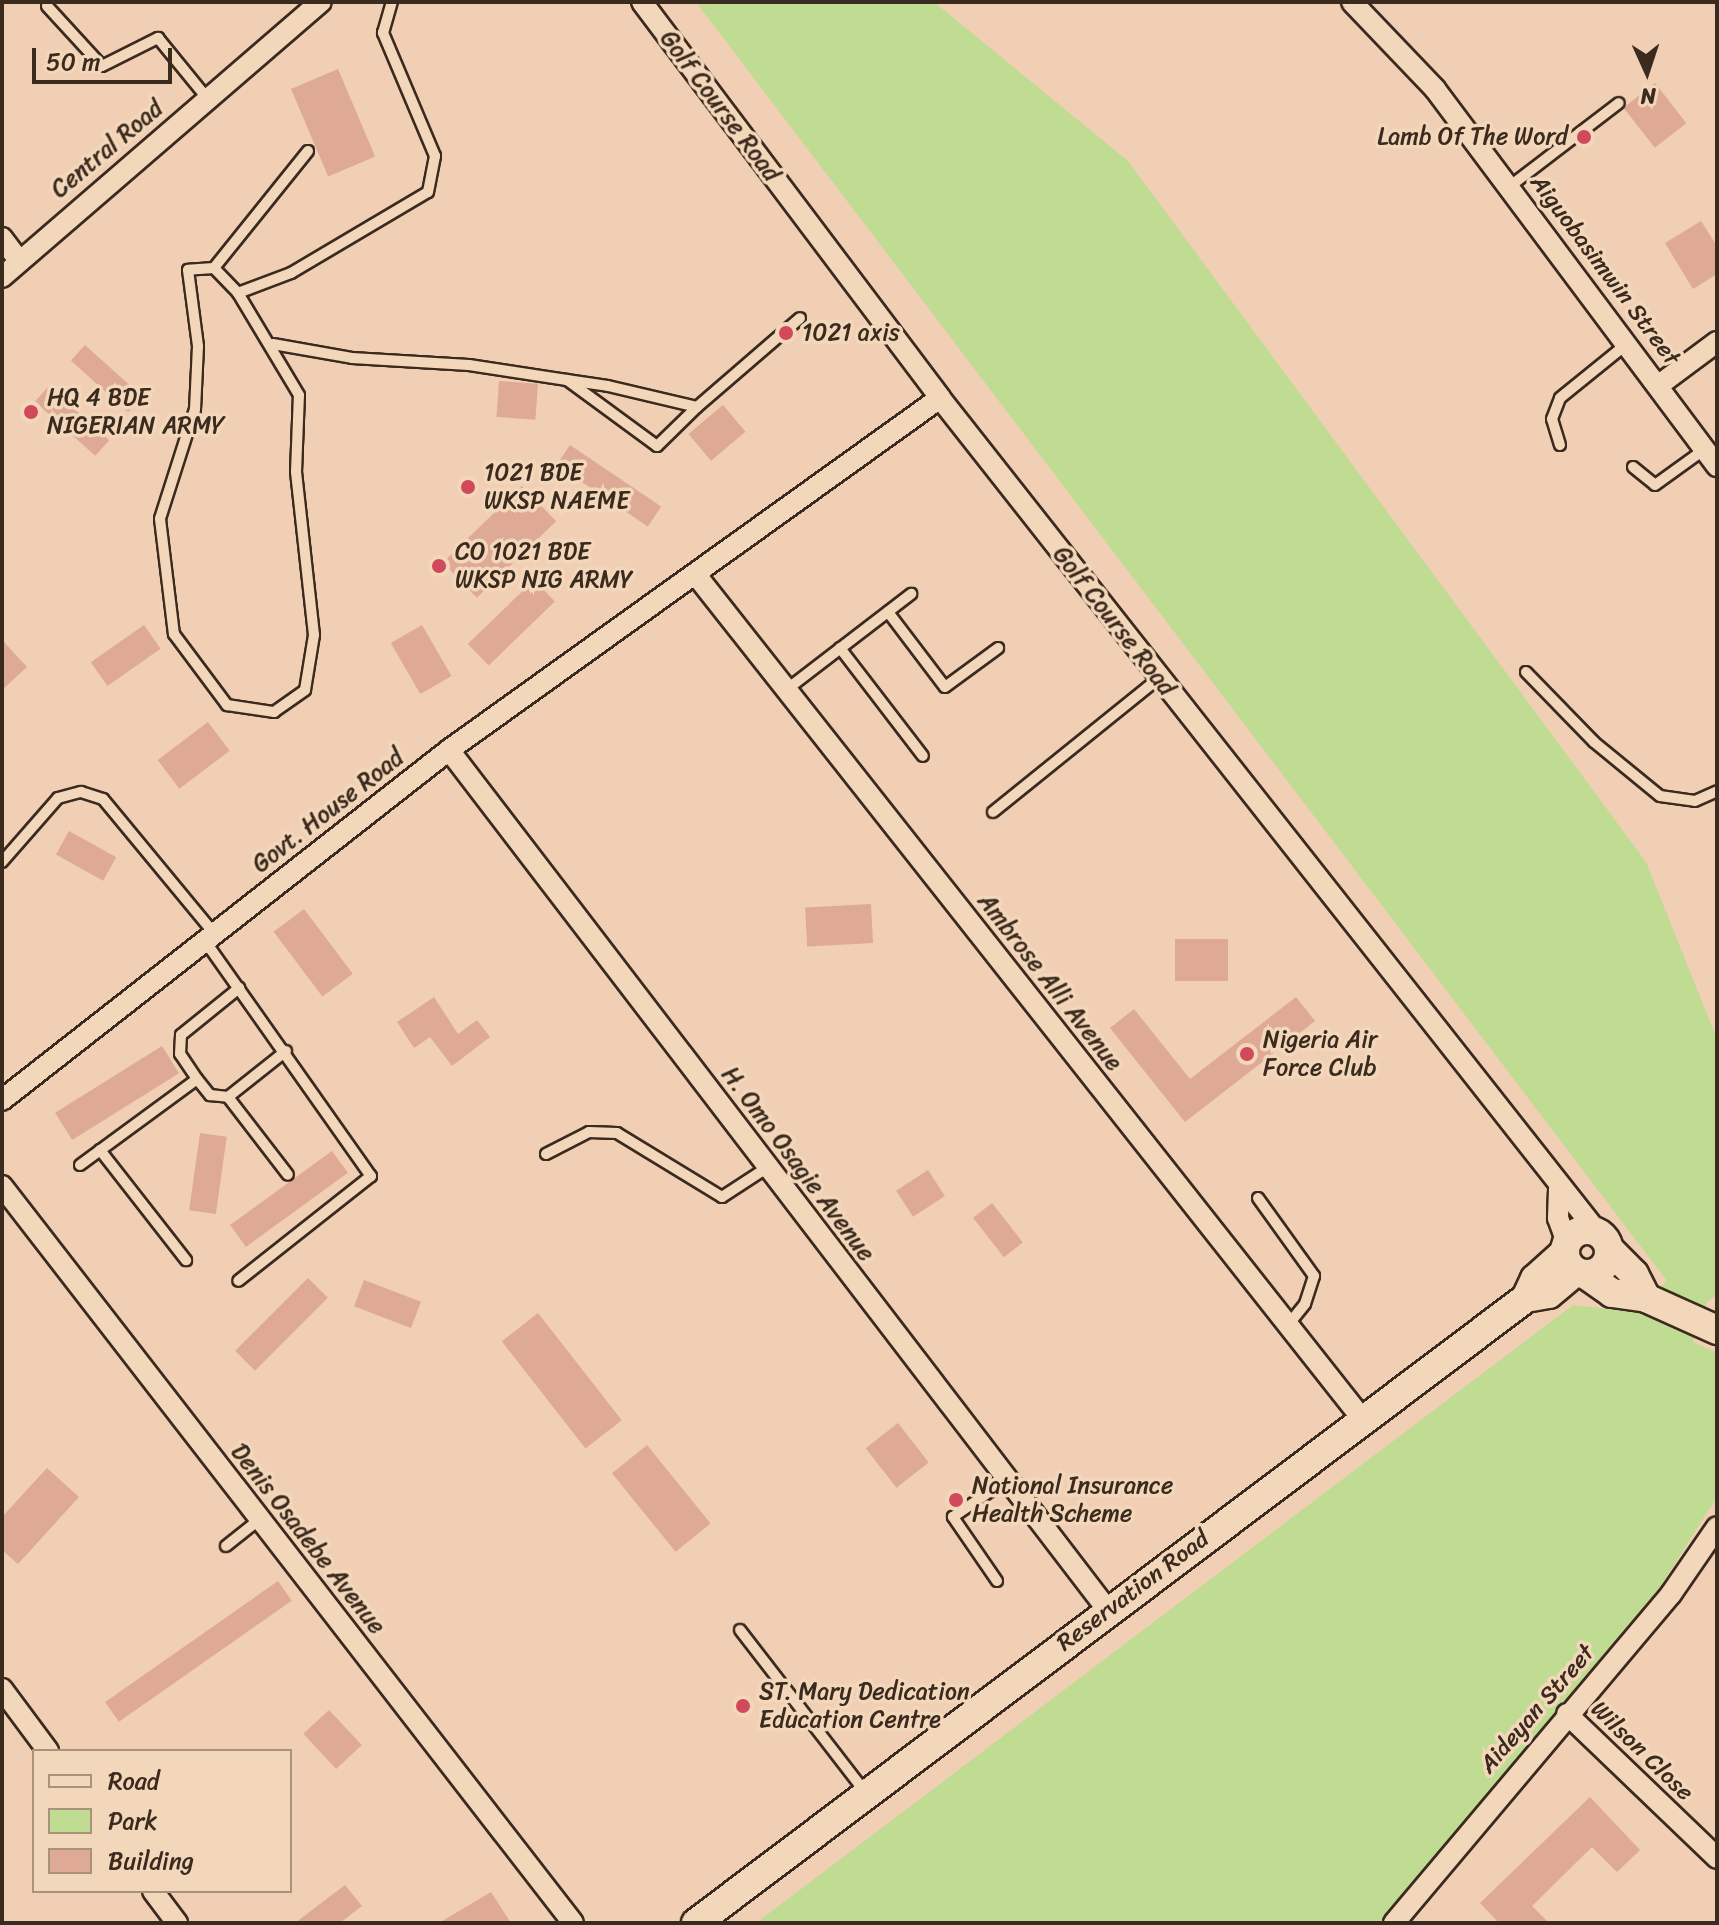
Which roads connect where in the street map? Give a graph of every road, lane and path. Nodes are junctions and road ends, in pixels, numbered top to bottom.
1 (321, 2) edge
2 (392, 2) edge
3 (642, 2) edge
4 (1352, 2) edge
5 (47, 6) dead end
6 (207, 98) junction
7 (1619, 103) dead end
8 (308, 151) dead end
9 (1509, 187) junction
10 (2, 238) edge
11 (18, 259) junction
12 (214, 268) junction
13 (2, 277) edge
14 (238, 293) junction
15 (800, 318) dead end
16 (1717, 342) edge
17 (1628, 343) junction
18 (273, 344) junction
19 (567, 380) junction
20 (1659, 385) junction
21 (940, 398) junction
22 (697, 407) junction
23 (1560, 445) dead end
24 (1705, 449) junction
25 (1717, 466) edge
26 (1633, 467) dead end
27 (696, 575) junction
28 (911, 594) dead end
29 (888, 612) junction
30 (840, 648) junction
31 (998, 648) dead end
32 (1526, 672) dead end
33 (1159, 678) junction
34 (786, 690) junction
35 (449, 750) junction
36 (923, 756) dead end
37 (1717, 791) edge
38 (993, 812) dead end
39 (2, 862) edge
40 (210, 937) junction
41 (239, 988) junction
42 (286, 1051) junction
43 (197, 1079) junction
44 (228, 1097) junction
45 (2, 1100) edge
46 (100, 1150) junction
47 (546, 1154) dead end
48 (80, 1165) dead end
49 (768, 1167) junction
50 (288, 1175) dead end
51 (2, 1186) edge
52 (1559, 1189) junction
53 (1258, 1198) dead end
54 (1604, 1241) junction
55 (186, 1260) dead end
56 (1573, 1260) junction
57 (238, 1281) dead end
58 (1646, 1298) junction
59 (1288, 1325) junction
60 (1717, 1330) edge
61 (1364, 1421) junction
62 (1008, 1479) junction
63 (260, 1519) junction
64 (1717, 1527) edge
65 (226, 1546) dead end
66 (997, 1581) dead end
67 (1107, 1609) junction
68 (740, 1630) dead end
69 (2, 1689) edge
70 (1567, 1714) junction
71 (47, 1749) edge
72 (866, 1793) junction
73 (1717, 1858) edge
74 (154, 1893) edge
75 (177, 1923) edge
76 (573, 1923) edge
77 (696, 1923) edge
78 (1394, 1923) edge

1 - 6 street, Central Road
2 - 14 lane
3 - 21 street, Golf Course Road
4 - 9 street, Aiguobasimwin Street
5 - 6 lane
6 - 11 street, Central Road
7 - 9 lane
8 - 12 lane
9 - 17 street, Aiguobasimwin Street
10 - 11 street
11 - 13 street, Central Road
12 - 14 lane
12 - 18 lane
14 - 18 lane
15 - 22 lane
16 - 20 street
17 - 20 street, Aiguobasimwin Street
17 - 23 lane
18 - 19 lane
19 - 22 lane
19 - 22 lane
20 - 24 street, Aiguobasimwin Street
21 - 27 street, Govt. House Road
21 - 33 street, Golf Course Road
24 - 25 street, Aiguobasimwin Street
24 - 26 lane
27 - 34 street, Ambrose Alli Avenue
27 - 35 street, Govt. House Road
28 - 29 lane
29 - 30 lane
29 - 31 lane
30 - 34 lane
30 - 36 lane
32 - 37 lane
33 - 38 lane
33 - 52 street, Golf Course Road
34 - 59 street, Ambrose Alli Avenue
35 - 40 street, Govt. House Road
35 - 49 street, H. Omo Osagie Avenue
39 - 40 lane
40 - 41 lane
40 - 45 street, Govt. House Road
41 - 42 lane
41 - 43 lane
42 - 44 lane
42 - 57 lane
43 - 44 lane
43 - 46 lane
44 - 50 lane
46 - 48 lane
46 - 55 lane
47 - 49 lane
49 - 62 street, H. Omo Osagie Avenue
51 - 63 street, Denis Osadebe Avenue
52 - 54 street, Golf Course Road
52 - 56 street
53 - 59 lane
54 - 56 street
54 - 56 street
54 - 58 street
56 - 58 street
56 - 61 street, Reservation Road
58 - 60 street
59 - 61 street, Ambrose Alli Avenue
61 - 67 street, Reservation Road
62 - 66 lane
62 - 67 street, H. Omo Osagie Avenue
63 - 65 lane
63 - 76 street, Denis Osadebe Avenue
64 - 70 street, Aideyan Street
67 - 72 street, Reservation Road
68 - 72 lane
69 - 71 street
70 - 73 street, Wilson Close
70 - 78 street, Aideyan Street
72 - 77 street, Reservation Road
74 - 75 street

